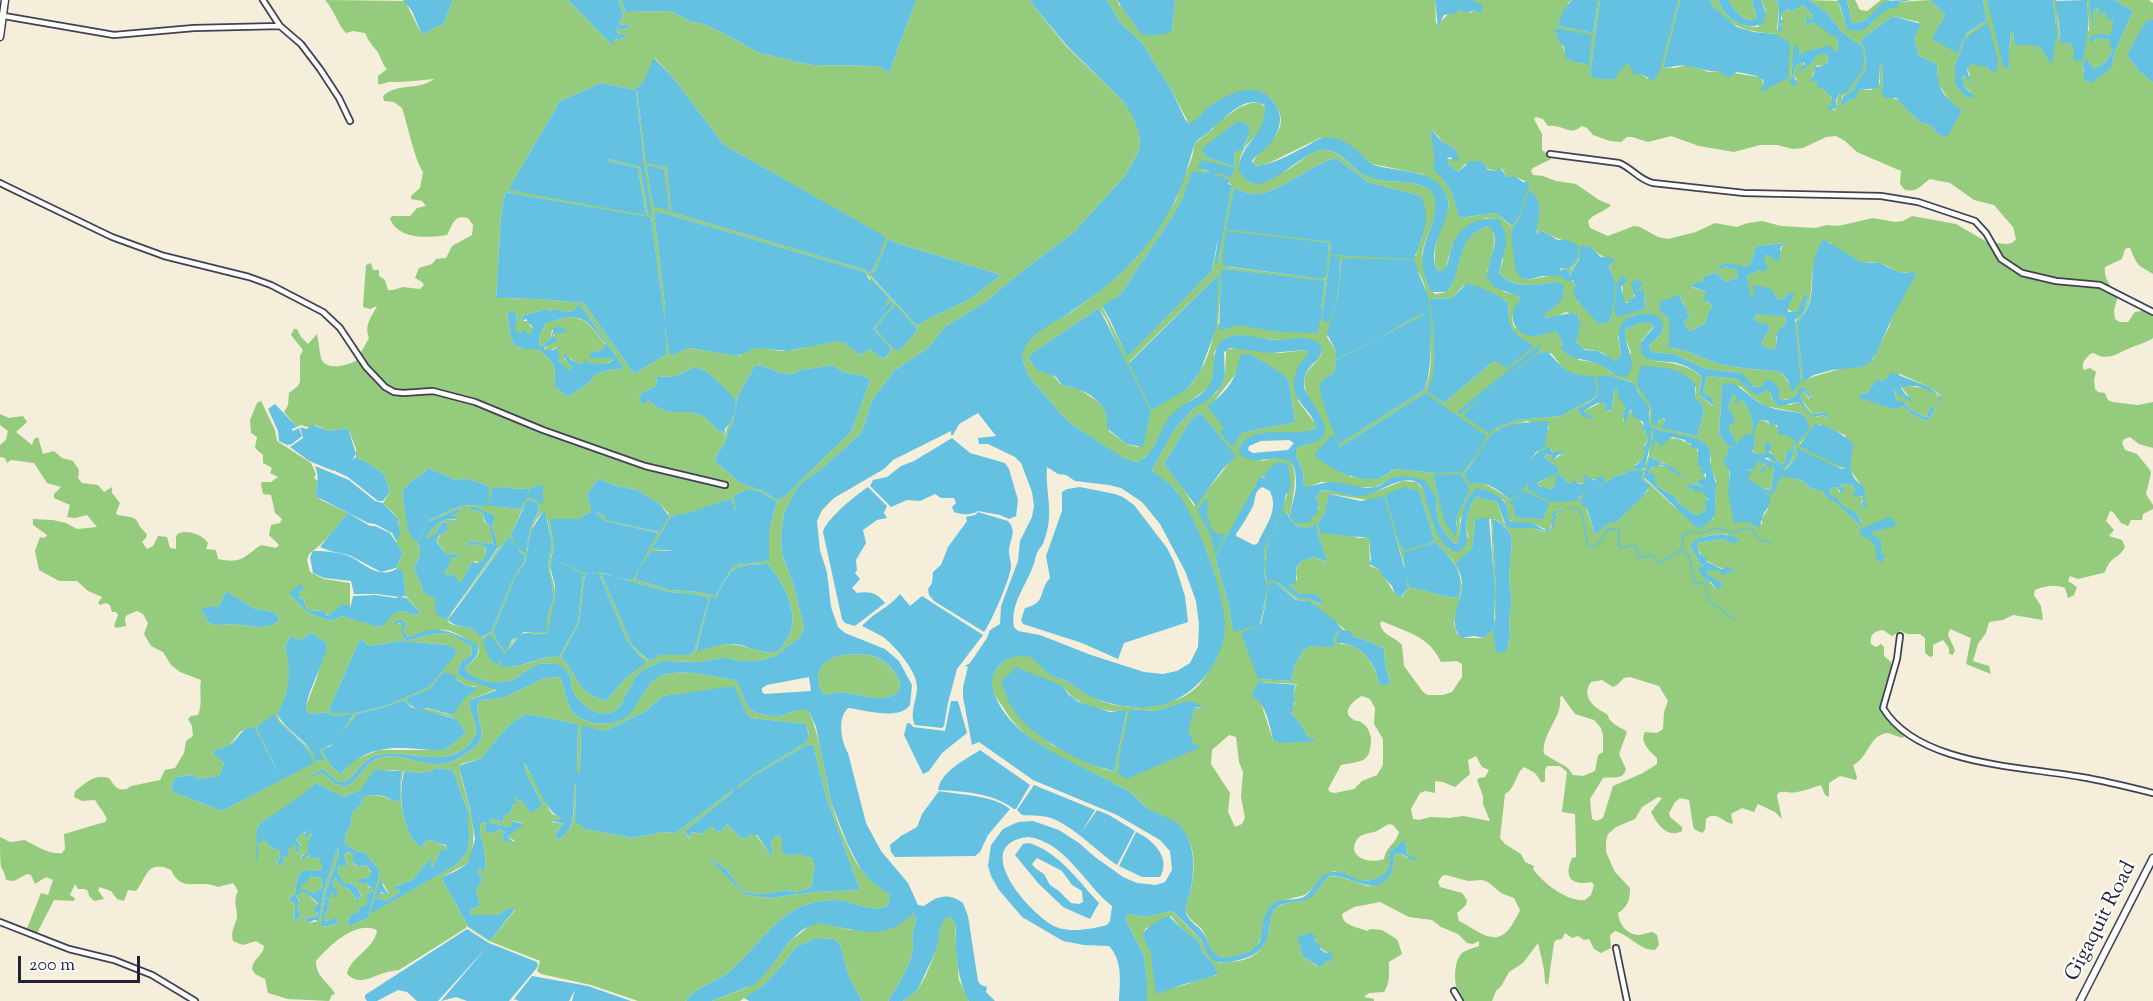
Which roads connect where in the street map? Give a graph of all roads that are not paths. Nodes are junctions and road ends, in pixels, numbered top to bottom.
1 (5, 0) edge
2 (263, 0) edge
3 (4, 16) junction
4 (280, 26) junction
5 (0, 37) edge
6 (350, 121) dead end
7 (1550, 154) dead end
8 (0, 183) edge
9 (2153, 312) edge
10 (725, 485) dead end
11 (1900, 636) dead end
12 (2153, 793) edge
13 (2153, 858) edge
14 (0, 922) edge
15 (1616, 948) dead end
16 (1454, 991) dead end
17 (195, 1001) edge
18 (1460, 1001) edge
19 (1627, 1001) edge
20 (2080, 1001) edge

1 - 3 main road
2 - 4 street
3 - 4 street
3 - 5 main road
4 - 6 street
7 - 9 street
8 - 10 street
11 - 12 street
13 - 20 main road, Gigaquit Road
14 - 17 street
15 - 19 street
16 - 18 street

